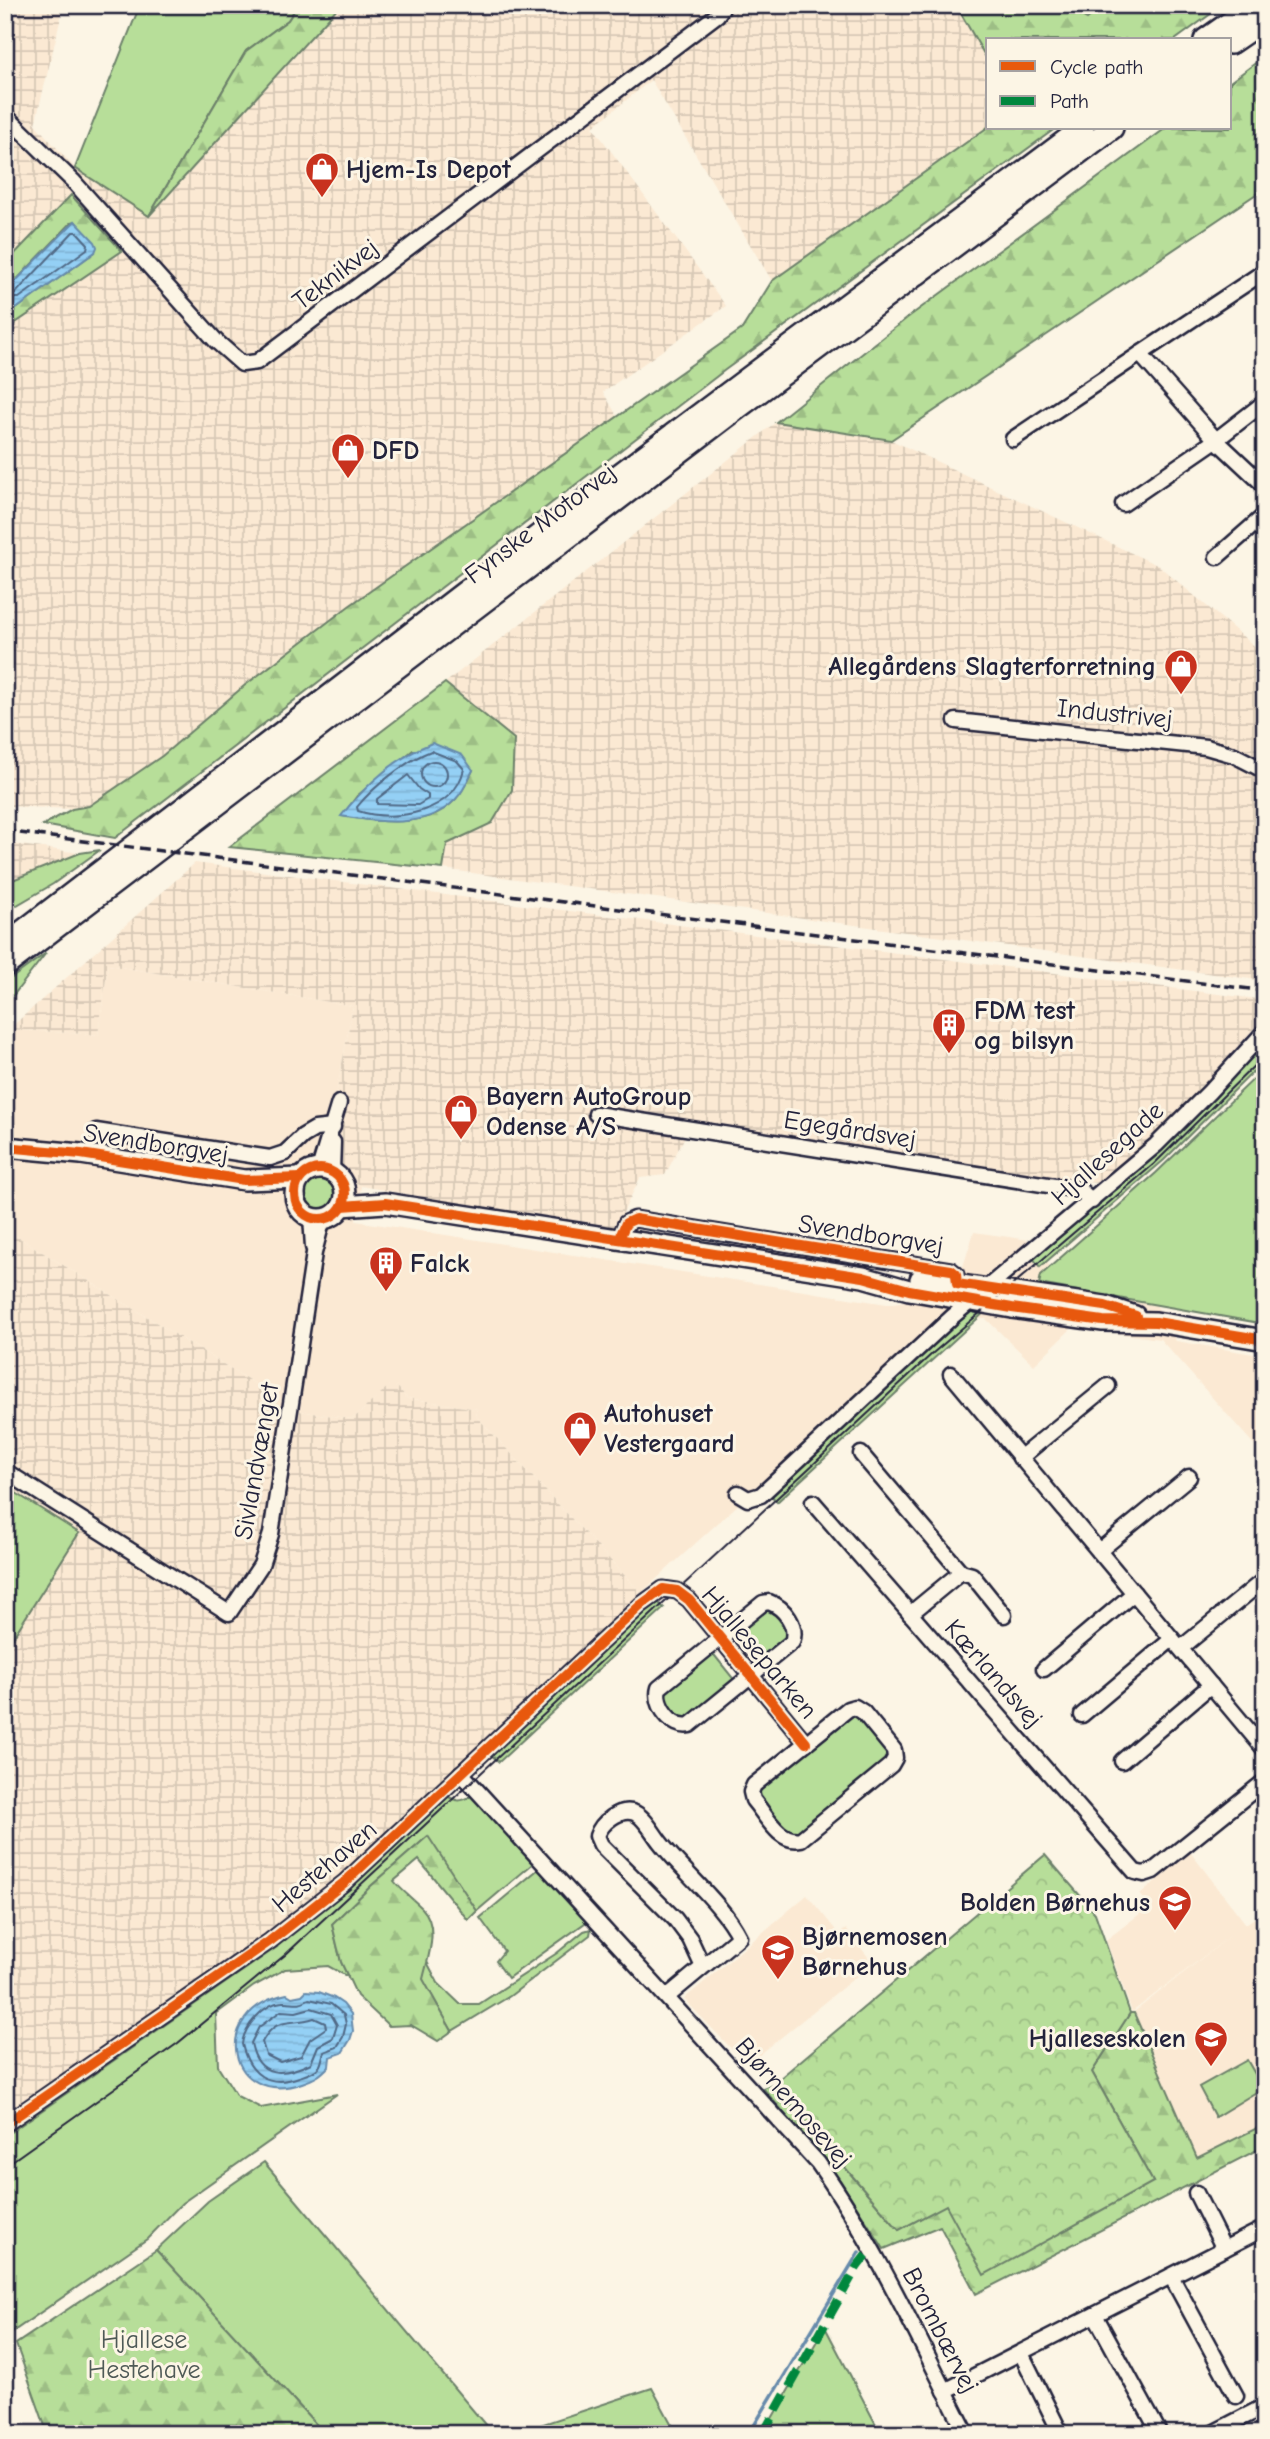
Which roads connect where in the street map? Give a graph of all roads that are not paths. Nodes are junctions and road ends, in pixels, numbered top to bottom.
1 (724, 5) edge
2 (1255, 5) edge
3 (1265, 19) edge
4 (1208, 38) edge
5 (1232, 42) edge
6 (5, 115) edge
7 (1080, 130) edge
8 (1109, 130) edge
9 (1265, 271) edge
10 (1140, 354) junction
11 (1265, 402) edge
12 (1013, 439) dead end
13 (1216, 440) junction
14 (1265, 486) edge
15 (1122, 504) dead end
16 (1265, 515) edge
17 (1217, 557) dead end
18 (956, 720) dead end
19 (1265, 771) edge
20 (5, 945) edge
21 (5, 966) edge
22 (1265, 1031) edge
23 (339, 1103) dead end
24 (596, 1114) dead end
25 (333, 1127) junction
26 (96, 1131) dead end
27 (5, 1137) edge
28 (5, 1147) edge
29 (81, 1154) junction
30 (326, 1170) junction
31 (300, 1178) junction
32 (244, 1180) junction
33 (343, 1197) junction
34 (295, 1199) junction
35 (1092, 1201) junction
36 (317, 1218) junction
37 (619, 1239) junction
38 (863, 1278) junction
39 (957, 1284) junction
40 (979, 1294) junction
41 (1265, 1340) edge
42 (951, 1374) dead end
43 (1108, 1386) dead end
44 (861, 1454) dead end
45 (1020, 1458) junction
46 (5, 1471) edge
47 (1189, 1477) dead end
48 (738, 1493) dead end
49 (813, 1502) dead end
50 (1099, 1551) junction
51 (961, 1572) junction
52 (1265, 1579) edge
53 (1134, 1593) junction
54 (641, 1605) joint
55 (910, 1614) junction
56 (1004, 1615) dead end
57 (721, 1637) junction
58 (1177, 1644) junction
59 (1044, 1669) dead end
60 (751, 1675) junction
61 (1211, 1685) junction
62 (1082, 1715) dead end
63 (806, 1743) junction
64 (1265, 1750) edge
65 (1122, 1761) dead end
66 (461, 1773) junction
67 (1265, 1781) edge
68 (703, 1966) junction
69 (668, 1996) junction
70 (5, 2124) edge
71 (1196, 2193) dead end
72 (1265, 2228) edge
73 (871, 2249) joint
74 (1224, 2249) junction
75 (1171, 2276) junction
76 (1096, 2315) junction
77 (1020, 2353) junction
78 (945, 2391) junction
79 (1236, 2396) dead end
80 (1265, 2406) edge
81 (967, 2434) edge
82 (1061, 2434) edge
83 (1160, 2434) edge
84 (1211, 2434) edge

1 - 6 street, Teknikvej
2 - 4 highway
3 - 5 highway
7 - 20 highway, Fynske Motorvej
8 - 21 highway, Fynske Motorvej
9 - 10 street
10 - 12 street
10 - 13 street
11 - 13 street
13 - 14 street
13 - 15 street
16 - 17 street
18 - 19 street, Industrivej
22 - 35 street, Hjallesegade
23 - 25 street
24 - 35 street, Egegårdsvej
25 - 26 street
25 - 30 street
27 - 29 main road, Svendborgvej
28 - 29 main road, Svendborgvej
29 - 32 main road, Svendborgvej
30 - 31 main road
30 - 33 main road
31 - 32 main road, Svendborgvej
31 - 34 main road
32 - 34 main road, Svendborgvej
33 - 36 main road
33 - 37 main road, Svendborgvej
34 - 36 main road
35 - 40 street, Hjallesegade
36 - 46 street, Sivlandvænget
37 - 38 main road, Svendborgvej
37 - 39 street, Svendborgvej
38 - 39 main road, Svendborgvej
38 - 40 main road, Svendborgvej
39 - 40 main road, Svendborgvej
40 - 41 main road, Svendborgvej
40 - 48 street
42 - 45 street
43 - 45 street
44 - 51 street
45 - 50 street
47 - 50 street
49 - 55 street, Kærlandsvej
50 - 53 street
51 - 55 street
51 - 56 street
52 - 58 street
53 - 58 street
53 - 59 street
54 - 57 street, Hjalleseparken
54 - 66 street, Hestehaven
55 - 67 street, Kærlandsvej
57 - 60 street, Hjalleseparken
57 - 60 street, Hjalleseparken
57 - 60 street, Hjalleseparken
58 - 61 street
58 - 62 street
60 - 63 street, Hjalleseparken
61 - 64 street
61 - 65 street
63 - 63 street, Hjalleseparken
66 - 69 street, Bjørnemosevej
66 - 70 street, Hestehaven
68 - 68 street
68 - 69 street
69 - 73 street, Bjørnemosevej
71 - 74 street
72 - 74 street
73 - 78 street, Brombærvej
74 - 75 street
75 - 76 street
75 - 79 street
76 - 77 street
76 - 83 street
77 - 78 street
77 - 82 street
78 - 81 street, Brombærvej
80 - 84 street

